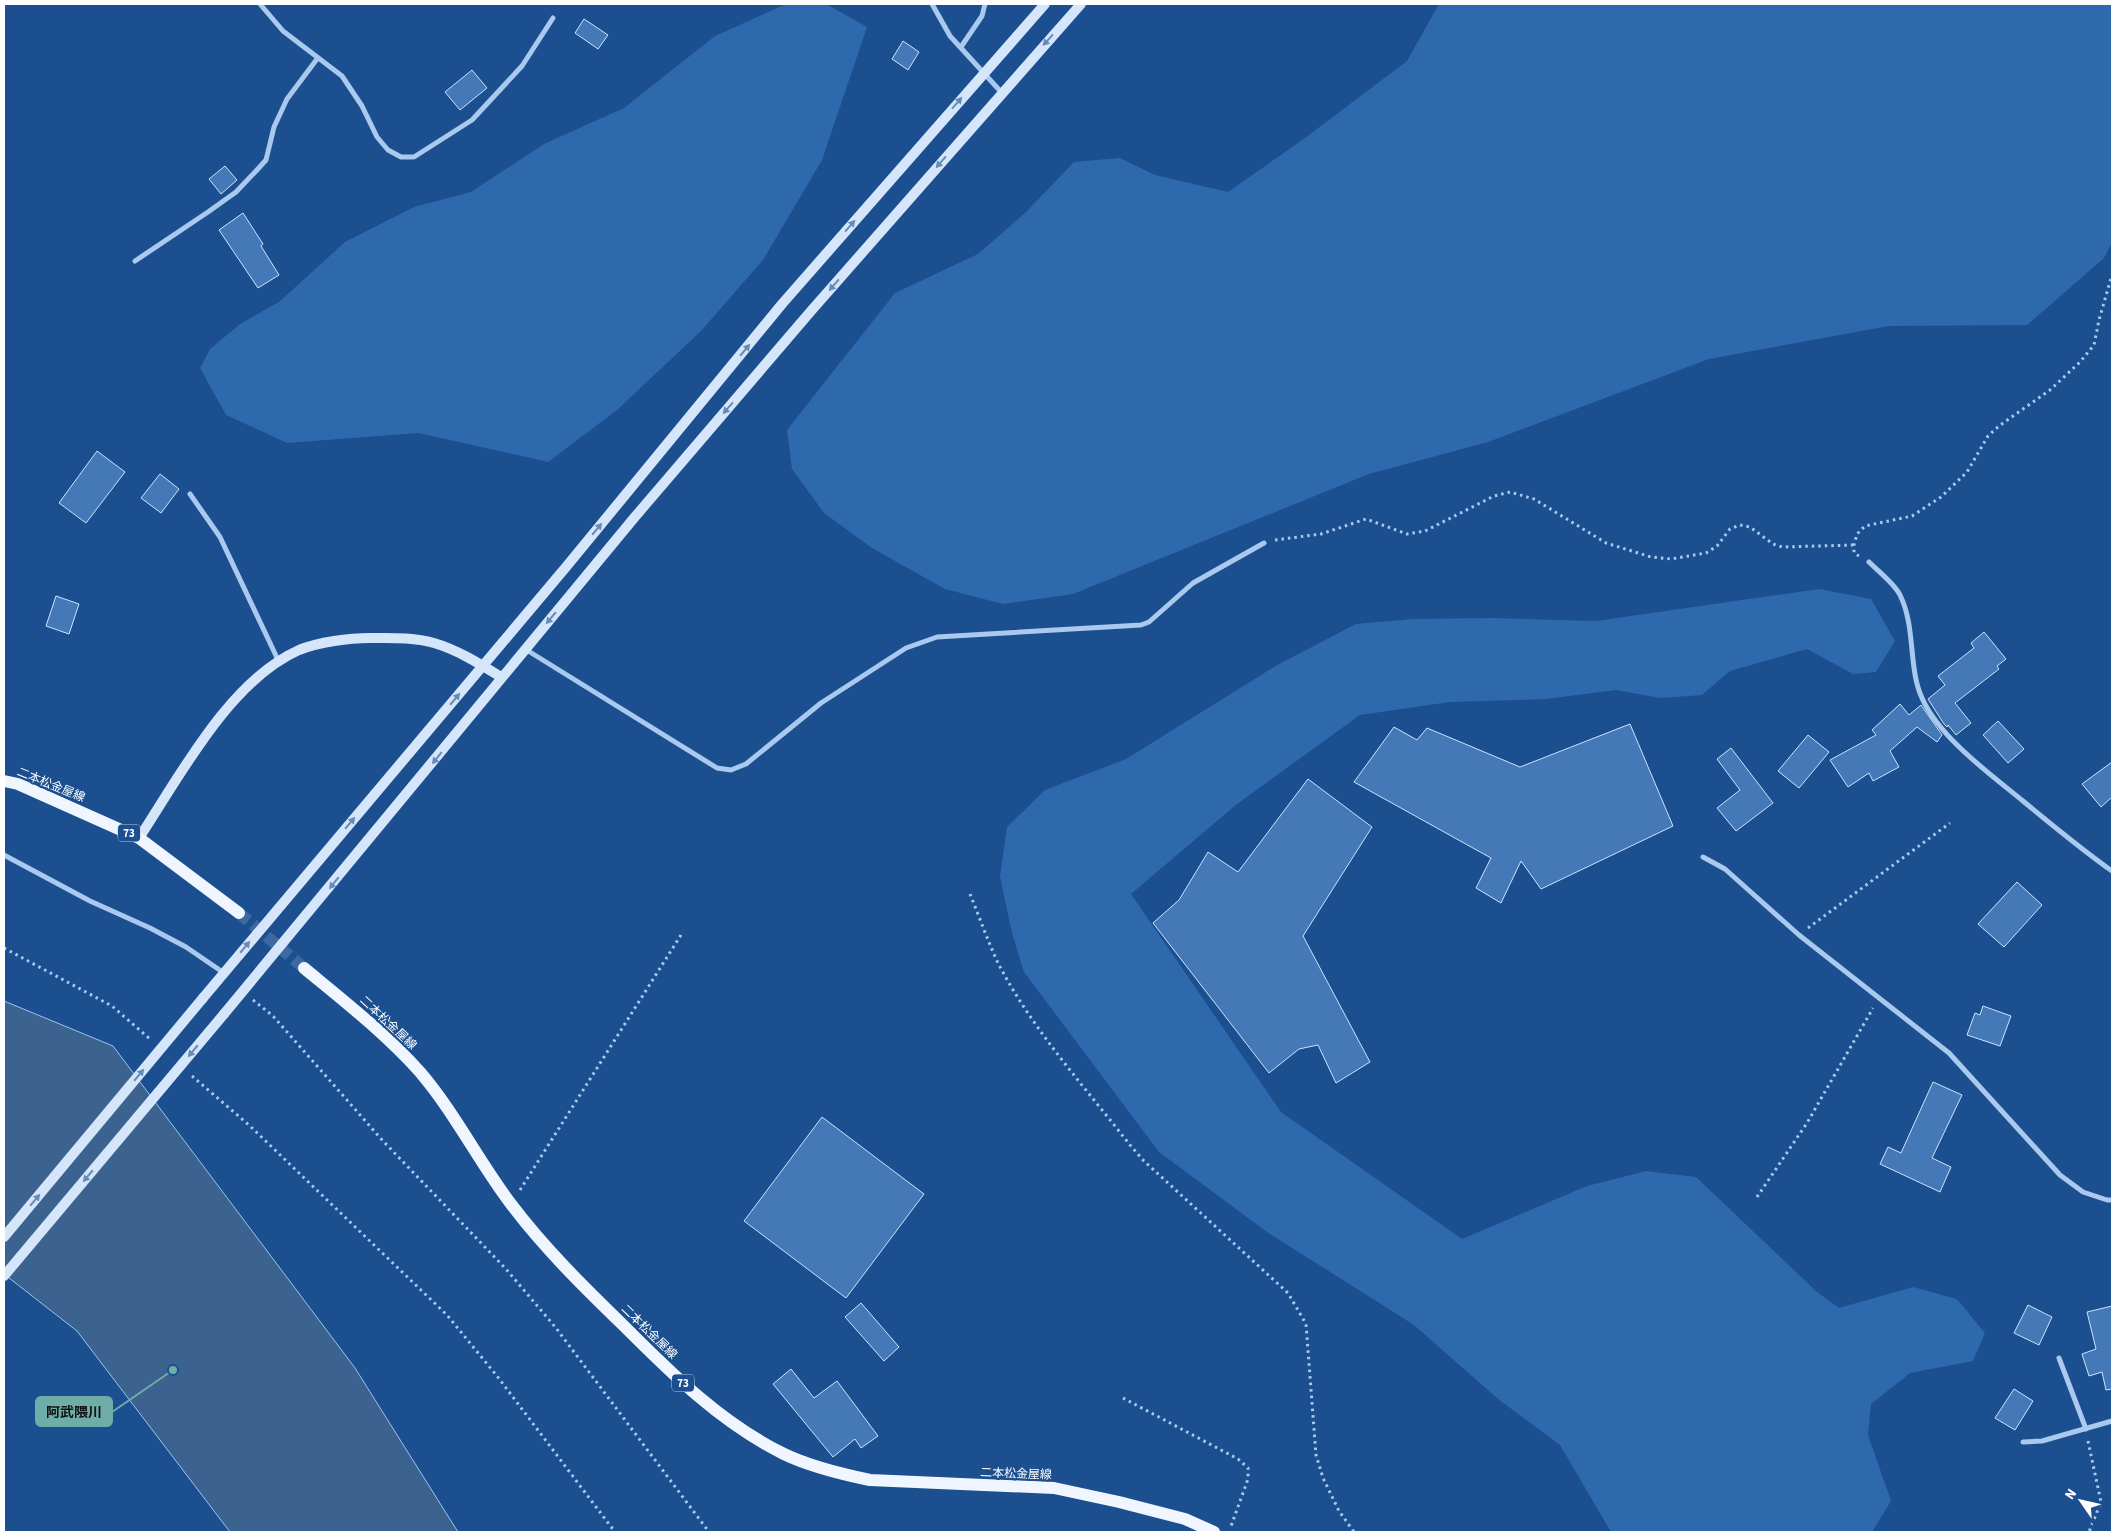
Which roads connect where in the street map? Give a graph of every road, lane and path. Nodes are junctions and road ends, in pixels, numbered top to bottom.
1 (260, 4) edge
2 (932, 4) edge
3 (985, 4) edge
4 (1045, 4) edge
5 (1081, 4) edge
6 (553, 18) dead end
7 (961, 46) junction
8 (317, 59) junction
9 (984, 72) junction
10 (1002, 93) junction
11 (135, 260) dead end
12 (2112, 275) edge
13 (190, 494) dead end
14 (1264, 543) joint
15 (1854, 545) junction
16 (1869, 562) joint
17 (525, 649) junction
18 (279, 662) junction
19 (482, 666) junction
20 (501, 677) junction
21 (4, 782) edge
22 (1950, 823) dead end
23 (139, 838) junction
24 (4, 855) edge
25 (1703, 857) dead end
26 (2112, 871) edge
27 (970, 894) dead end
28 (238, 913) tunnel mouth
29 (681, 935) dead end
30 (1799, 935) junction
31 (4, 948) edge
32 (304, 968) tunnel mouth
33 (224, 973) junction
34 (244, 992) junction
35 (1880, 998) junction
36 (155, 1044) dead end
37 (192, 1075) dead end
38 (1757, 1197) dead end
39 (2112, 1200) edge
40 (511, 1204) junction
41 (4, 1237) edge
42 (4, 1276) edge
43 (2059, 1358) dead end
44 (1123, 1398) dead end
45 (2112, 1421) edge
46 (2086, 1429) junction
47 (2023, 1442) dead end
48 (615, 1532) edge
49 (709, 1532) edge
50 (1214, 1532) edge
51 (1229, 1532) edge
52 (1354, 1532) edge
53 (2089, 1532) edge

1 - 8 street
2 - 7 street
3 - 7 street
4 - 9 street
5 -> 10 street
6 - 8 street
7 - 9 street
8 - 11 street
9 - 10 street
19 -> 9 street
10 -> 17 street
12 - 15 path
13 - 18 street
14 - 15 path
14 - 17 street
15 - 16 path
16 - 26 street
17 - 20 street
18 - 19 street
18 - 23 street
19 - 20 street
33 -> 19 street
20 -> 34 street
21 - 23 main road, 二本松金屋線 / 73
22 - 30 path
23 - 28 main road, 二本松金屋線 / 73
24 - 33 street
25 - 30 street
27 - 52 path
29 - 40 path
30 - 35 street
31 - 36 path
32 - 40 main road, 二本松金屋線 / 73
41 -> 33 street, bridge
34 -> 42 street, bridge
34 - 49 path
35 - 38 path
35 - 39 street
37 - 48 path
40 - 50 main road, 二本松金屋線 / 73
43 - 46 street
44 - 51 path
45 - 46 street
46 - 47 street
46 - 53 path

